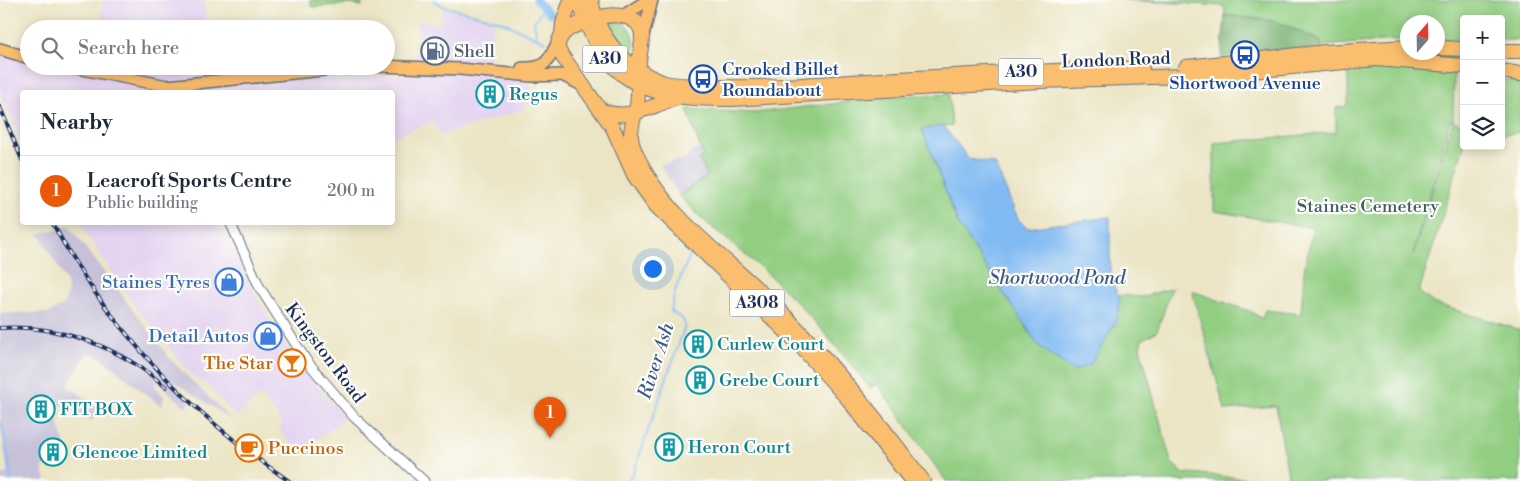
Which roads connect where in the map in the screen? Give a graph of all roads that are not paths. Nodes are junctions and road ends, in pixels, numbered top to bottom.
1 (571, 0) edge
2 (579, 0) edge
3 (591, 0) edge
4 (596, 0) edge
5 (648, 0) edge
6 (652, 0) edge
7 (618, 15) junction
8 (590, 20) junction
9 (643, 36) junction
10 (560, 39) junction
11 (1400, 47) edge
12 (1445, 48) edge
13 (1460, 49) edge
14 (0, 50) edge
15 (1505, 50) edge
16 (1520, 51) edge
17 (20, 56) edge
18 (1460, 66) edge
19 (395, 68) edge
20 (471, 70) junction
21 (1505, 72) edge
22 (637, 73) junction
23 (1520, 74) edge
24 (107, 75) edge
25 (282, 75) edge
26 (582, 85) junction
27 (168, 89) edge
28 (679, 98) junction
29 (600, 110) junction
30 (636, 112) junction
31 (231, 225) edge
32 (881, 432) junction
33 (895, 451) junction
34 (424, 481) edge
35 (912, 481) edge
36 (923, 481) edge

1 - 10 highway
2 - 8 highway, A30
3 - 8 highway, A30
4 - 7 highway
5 - 7 main road
6 - 9 main road
7 - 8 highway
7 - 9 highway
8 - 10 highway
8 - 22 highway, A30
9 - 22 highway
10 - 20 main road
10 - 26 highway
11 - 22 highway, A30
12 - 13 highway
14 - 17 main road
15 - 16 highway
18 - 28 highway, London Road / A30
19 - 20 main road
20 - 26 main road
21 - 23 highway
22 - 28 highway, A30
22 - 30 highway
24 - 27 main road
25 - 27 main road
26 - 29 highway
28 - 30 highway
29 - 30 highway
29 - 32 highway, A308
30 - 32 highway, A308
31 - 34 street, Kingston Road
32 - 33 highway, A308
33 - 35 highway, A308
33 - 36 highway, A308

